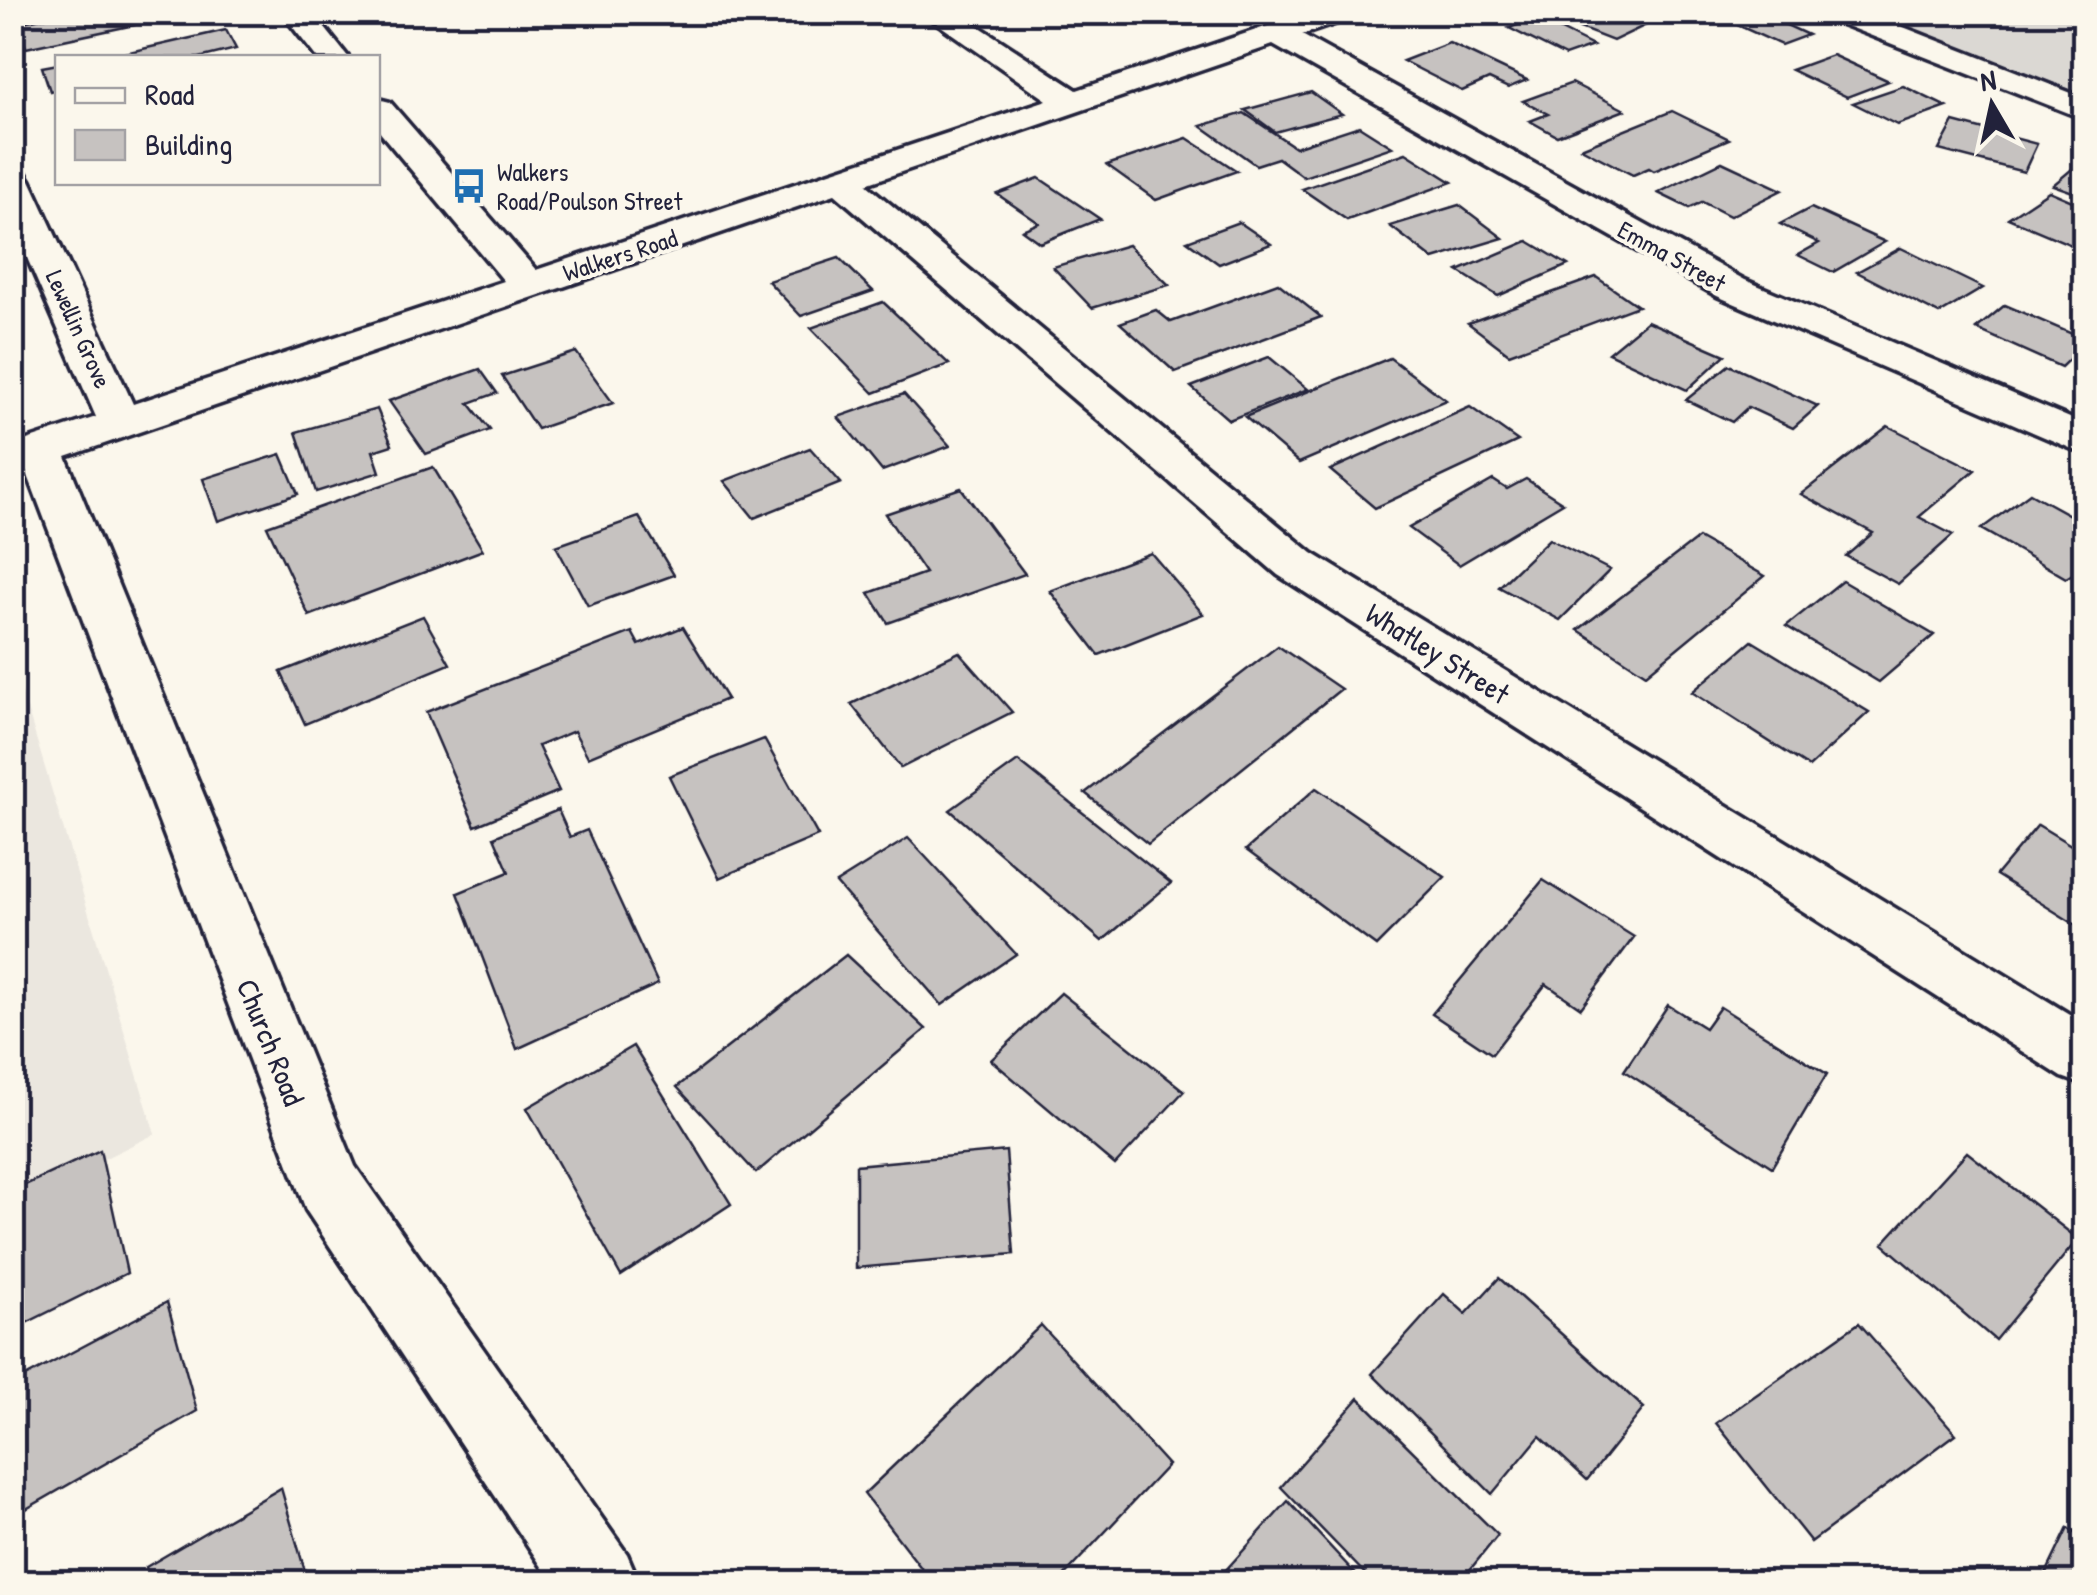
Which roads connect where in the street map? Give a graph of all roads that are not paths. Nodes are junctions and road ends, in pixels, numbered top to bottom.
1 (296, 12) edge
2 (936, 12) edge
3 (1837, 12) edge
4 (1337, 13) edge
5 (1278, 35) junction
6 (332, 55) edge
7 (1074, 103) junction
8 (2084, 108) edge
9 (380, 111) edge
10 (12, 180) edge
11 (841, 182) junction
12 (528, 285) junction
13 (120, 423) junction
14 (2084, 440) edge
15 (26, 456) edge
16 (2084, 1057) edge
17 (599, 1582) edge

1 - 6 street
2 - 7 street
3 - 8 street
4 - 5 street, Walkers Road
5 - 7 street, Walkers Road
5 - 14 street, Emma Street
7 - 11 street, Walkers Road
9 - 12 street
10 - 13 street, Lewellin Grove
11 - 12 street, Walkers Road
11 - 16 street, Whatley Street
12 - 13 street, Walkers Road
13 - 15 street, Walkers Road
15 - 17 street, Church Road

